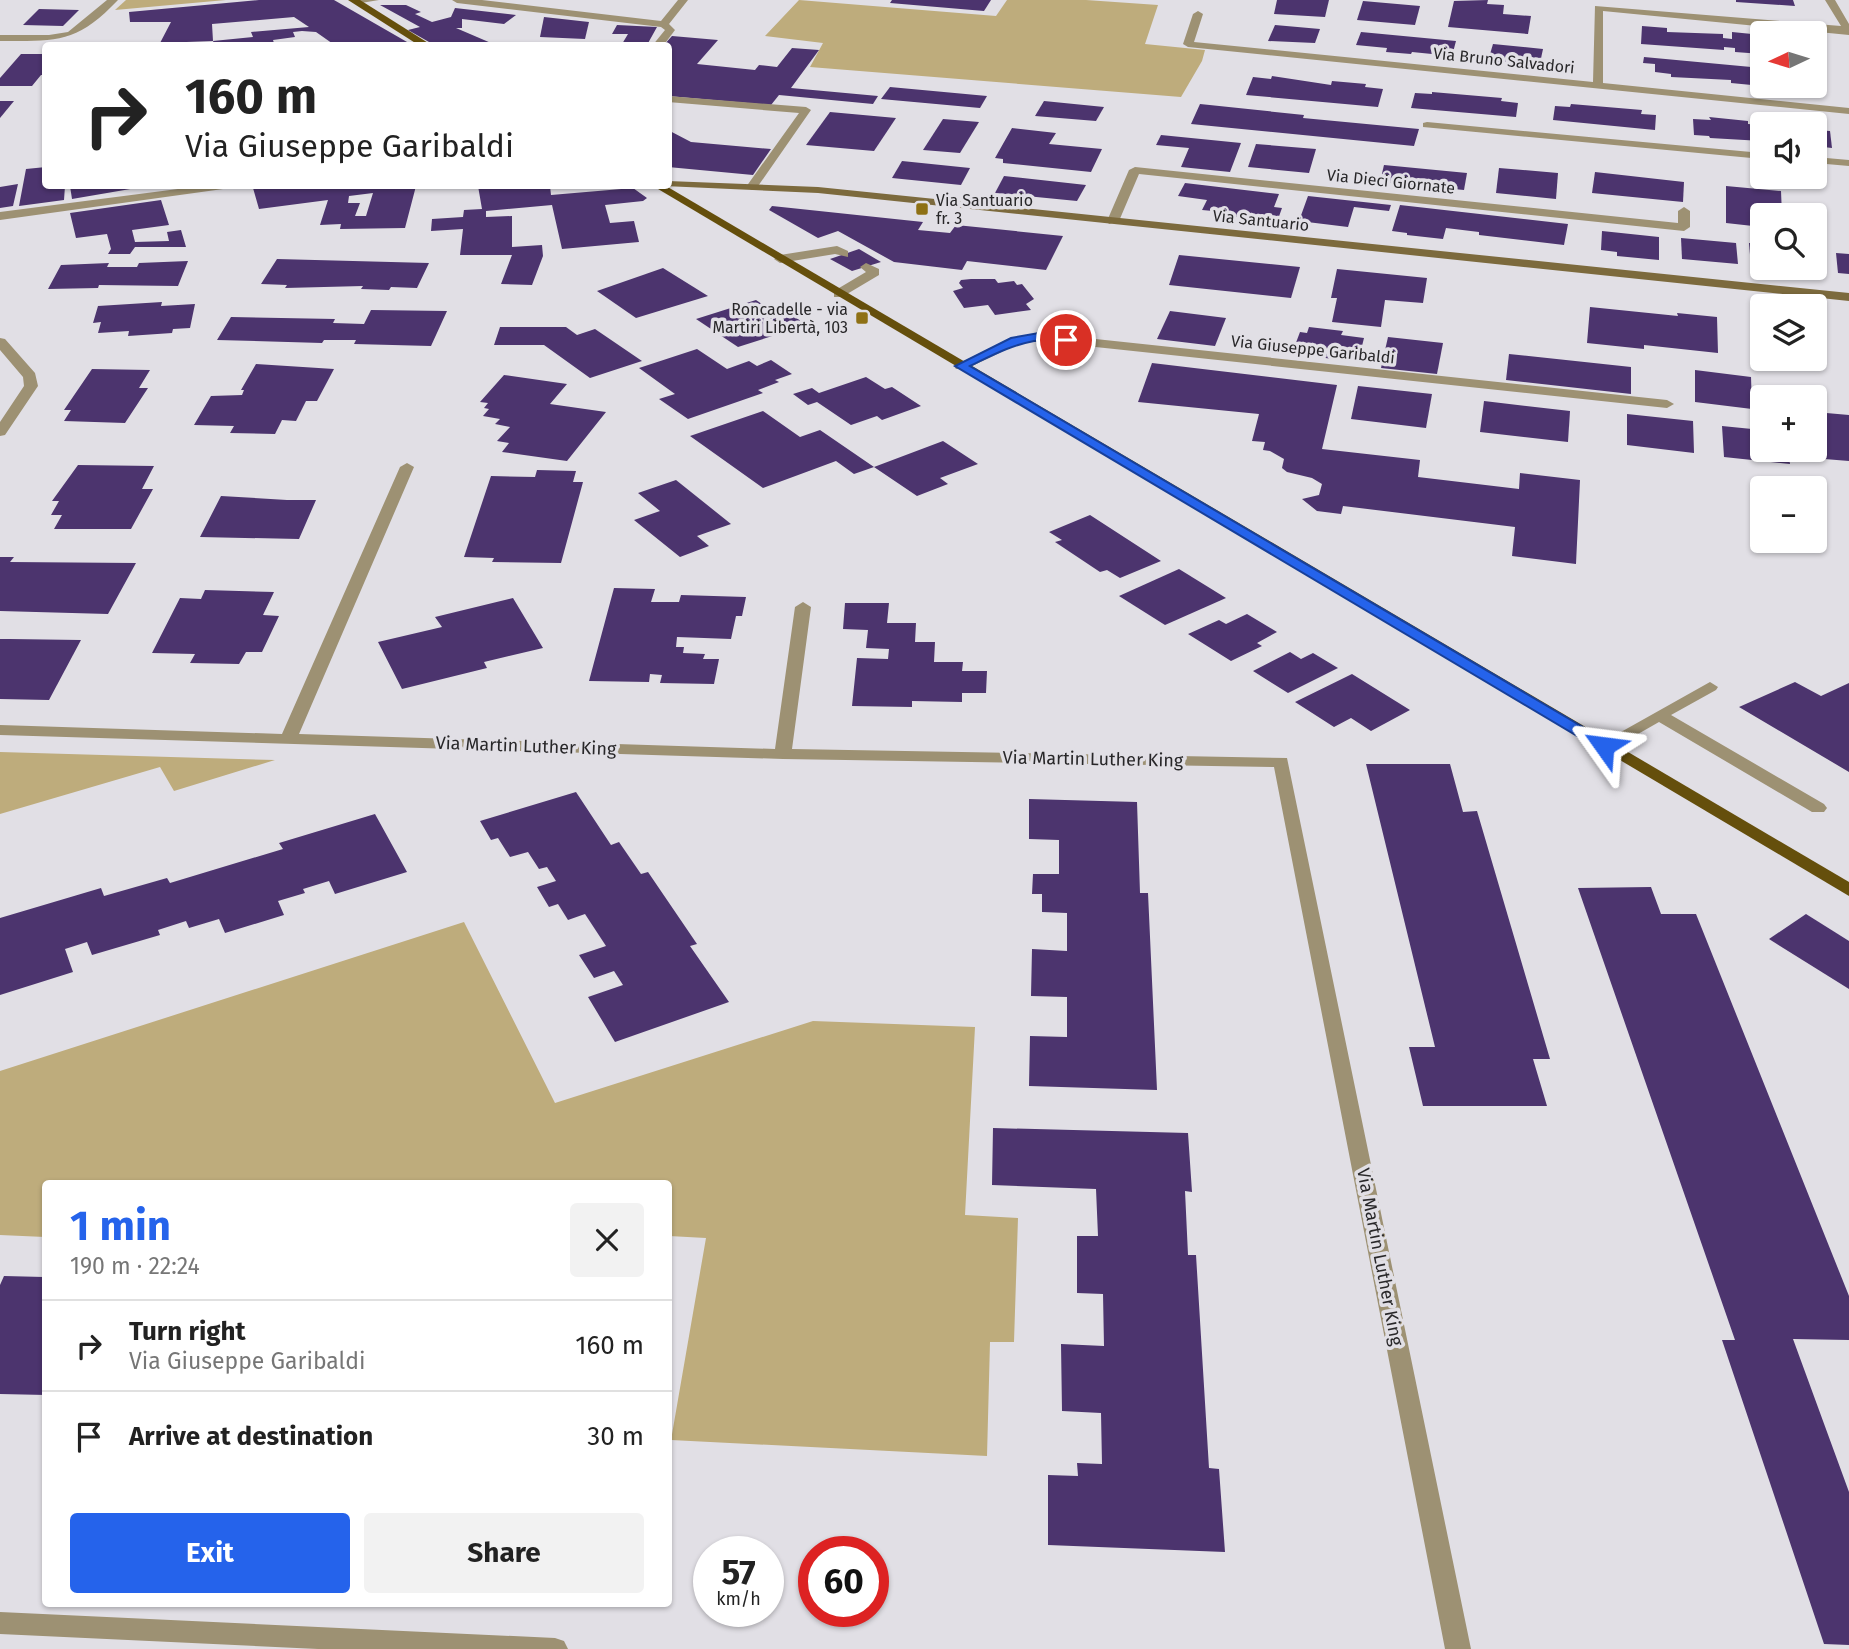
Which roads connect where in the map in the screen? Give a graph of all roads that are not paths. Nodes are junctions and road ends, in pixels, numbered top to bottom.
1 (113, 0) edge
2 (374, 0) edge
3 (457, 0) edge
4 (683, 0) edge
5 (1830, 0) edge
6 (354, 1) edge
7 (1198, 14) dead end
8 (664, 24) junction
9 (1849, 31) edge
10 (0, 38) edge
11 (421, 42) edge
12 (660, 42) edge
13 (1598, 85) junction
14 (672, 99) edge
15 (1849, 111) edge
16 (1427, 125) dead end
17 (1750, 155) edge
18 (1827, 161) edge
19 (1849, 163) edge
20 (672, 184) edge
21 (752, 187) junction
22 (201, 189) edge
23 (664, 189) edge
24 (1684, 211) dead end
25 (0, 216) edge
26 (1113, 221) junction
27 (844, 254) dead end
28 (780, 259) junction
29 (866, 267) dead end
30 (838, 294) junction
31 (1849, 297) edge
32 (0, 342) edge
33 (961, 366) junction
34 (1667, 404) dead end
35 (0, 432) edge
36 (407, 467) dead end
37 (803, 607) dead end
38 (1710, 687) dead end
39 (1659, 715) junction
40 (0, 730) edge
41 (289, 737) junction
42 (1604, 746) junction
43 (783, 754) junction
44 (1818, 808) dead end
45 (1849, 890) edge
46 (0, 1623) edge
47 (548, 1649) edge
48 (555, 1649) edge
49 (1458, 1649) edge

1 - 10 street
2 - 6 street
3 - 8 street
4 - 8 street
5 - 9 street
6 - 11 main road
7 - 13 street, Via Bruno Salvadori
8 - 12 street
9 - 13 street
13 - 15 street, Via Bruno Salvadori
14 - 21 street
16 - 17 street
18 - 19 street
20 - 21 street, Via Santuario
21 - 26 street, Via Santuario
22 - 25 street
23 - 28 main road
24 - 26 street, Via Dieci Giornate
26 - 31 street, Via Santuario
27 - 28 street
28 - 30 main road
29 - 30 street
30 - 33 main road
32 - 35 street
33 - 34 street, Via Giuseppe Garibaldi
33 - 42 main road
36 - 41 street
37 - 43 street
38 - 39 street
39 - 42 street
39 - 44 street
40 - 41 street, Via Martin Luther King
41 - 43 street, Via Martin Luther King
42 - 45 main road
43 - 49 street, Via Martin Luther King
46 - 47 street
47 - 48 street

